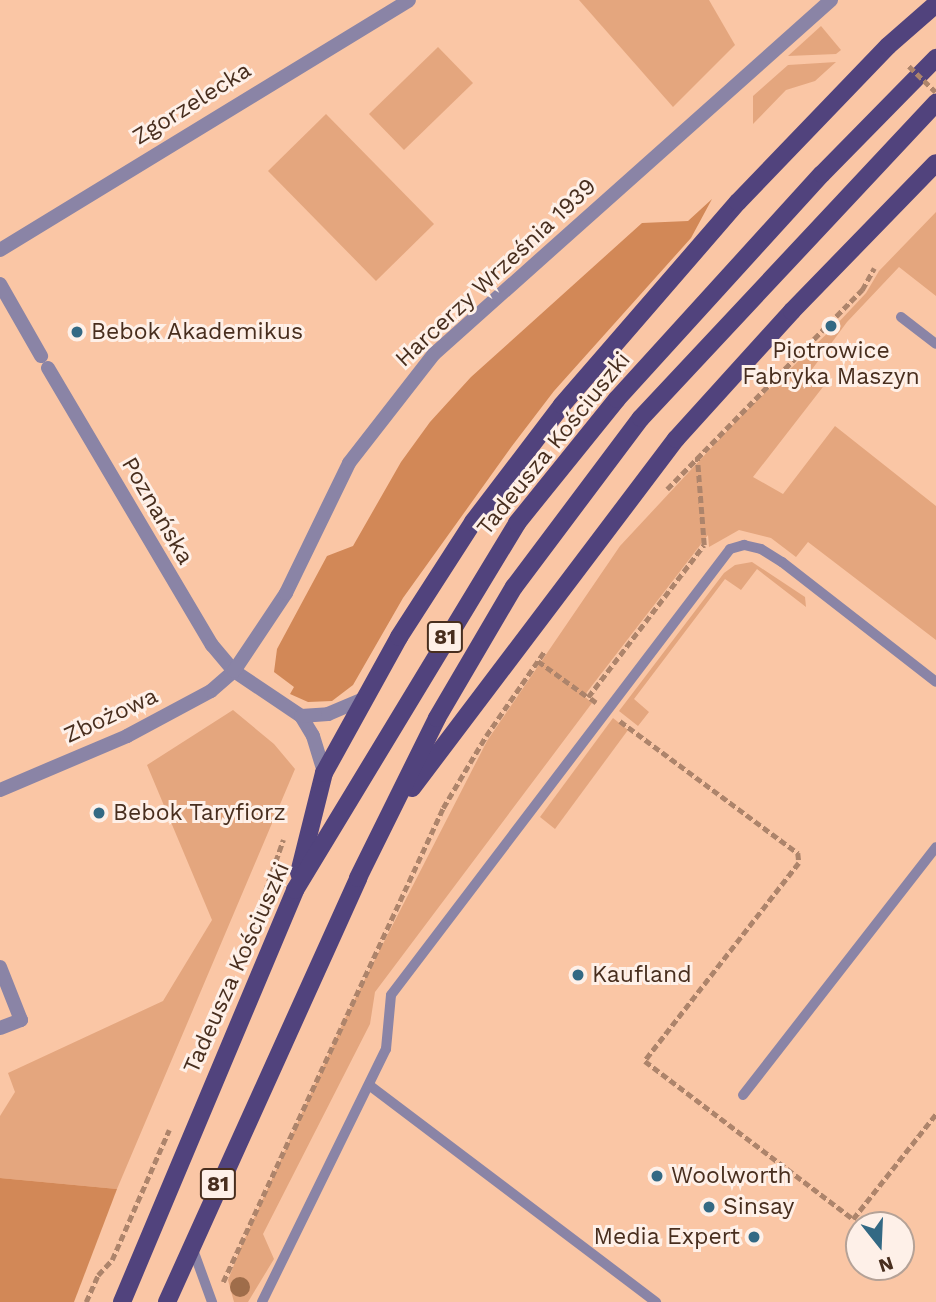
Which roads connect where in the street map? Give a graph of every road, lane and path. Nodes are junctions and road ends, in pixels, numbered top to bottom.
1 (409, 0) edge
2 (831, 0) edge
3 (936, 4) edge
4 (936, 58) edge
5 (909, 66) dead end
6 (936, 92) edge
7 (936, 103) edge
8 (936, 163) edge
9 (0, 250) edge
10 (874, 268) dead end
11 (0, 284) edge
12 (901, 317) dead end
13 (936, 344) edge
14 (697, 456) junction
15 (663, 493) dead end
16 (546, 650) dead end
17 (538, 661) junction
18 (234, 671) junction
19 (936, 682) edge
20 (588, 697) junction
21 (363, 699) junction
22 (605, 710) junction
23 (301, 716) junction
24 (324, 773) junction
25 (0, 790) edge
26 (389, 818) junction
27 (287, 830) dead end
28 (936, 847) edge
29 (295, 890) junction
30 (240, 962) dead end
31 (0, 967) edge
32 (0, 1028) edge
33 (369, 1085) junction
34 (743, 1095) dead end
35 (936, 1114) edge
36 (170, 1127) dead end
37 (191, 1245) junction
38 (226, 1291) dead end
39 (86, 1302) edge
40 (122, 1302) edge
41 (167, 1302) edge
42 (212, 1302) edge
43 (262, 1302) edge
44 (656, 1302) edge

1 - 9 street, Zgorzelecka
2 - 18 street, Harcerzy Września 1939
3 - 21 main road
4 - 29 main road, Tadeusza Kościuszki / 81
5 - 6 path, bridge
7 - 26 main road, 81
8 - 26 main road
10 - 14 path
11 - 18 street, Poznańska
12 - 13 lane
14 - 15 path
14 - 20 path
16 - 17 path
17 - 20 path
17 - 38 path
18 - 23 street
18 - 25 street, Zbożowa
19 - 22 lane
20 - 22 path
21 - 23 street
21 - 24 main road
22 - 33 lane
22 - 35 path
23 - 24 street
24 - 29 main road
26 - 37 main road, 81
27 - 30 path
28 - 34 lane
29 - 40 main road, Tadeusza Kościuszki / 81
31 - 32 street
33 - 43 lane
33 - 44 lane
36 - 39 path
37 - 41 main road, 81
37 - 42 lane

